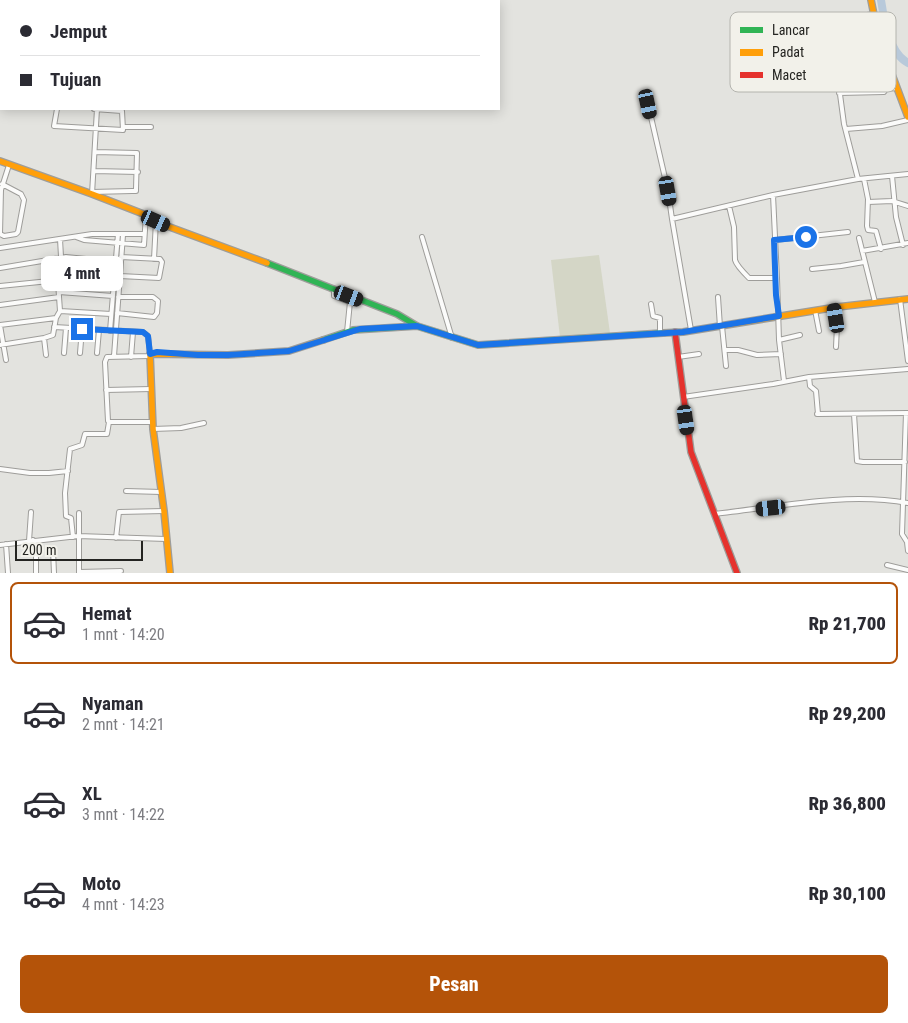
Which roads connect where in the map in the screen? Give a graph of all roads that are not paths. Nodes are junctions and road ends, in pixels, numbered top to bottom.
1 (896, 88) edge
2 (884, 92) edge
3 (839, 93) joint
4 (648, 104) dead end
5 (58, 110) edge
6 (96, 110) edge
7 (109, 110) edge
8 (908, 119) edge
9 (123, 127) junction
10 (151, 127) dead end
11 (97, 129) junction
12 (846, 130) junction
13 (95, 152) junction
14 (0, 161) edge
15 (9, 164) junction
16 (94, 171) junction
17 (138, 172) junction
18 (908, 174) edge
19 (892, 176) junction
20 (864, 179) junction
21 (858, 180) junction
22 (2, 184) junction
23 (92, 193) junction
24 (772, 195) junction
25 (868, 202) junction
26 (895, 202) junction
27 (729, 206) junction
28 (908, 206) edge
29 (146, 215) junction
30 (672, 219) junction
31 (156, 221) junction
32 (848, 232) dead end
33 (118, 234) junction
34 (144, 234) junction
35 (123, 235) junction
36 (76, 237) junction
37 (422, 237) dead end
38 (859, 238) dead end
39 (60, 239) junction
40 (774, 240) junction
41 (117, 242) junction
42 (122, 243) junction
43 (908, 243) edge
44 (903, 245) junction
45 (0, 248) edge
46 (881, 249) junction
47 (862, 251) junction
48 (121, 257) junction
49 (61, 258) junction
50 (154, 259) junction
51 (116, 262) junction
52 (864, 262) junction
53 (0, 268) edge
54 (812, 269) dead end
55 (62, 274) junction
56 (120, 276) junction
57 (776, 278) junction
58 (114, 279) junction
59 (59, 280) junction
60 (0, 286) edge
61 (334, 290) junction
62 (59, 294) junction
63 (113, 296) junction
64 (118, 296) junction
65 (718, 297) dead end
66 (900, 299) junction
67 (908, 299) edge
68 (875, 302) junction
69 (651, 304) dead end
70 (0, 305) edge
71 (834, 307) junction
72 (815, 310) junction
73 (60, 311) junction
74 (117, 313) junction
75 (111, 314) junction
76 (779, 316) junction
77 (56, 318) junction
78 (0, 325) edge
79 (417, 326) junction
80 (54, 327) junction
81 (721, 327) junction
82 (66, 328) junction
83 (82, 329) junction
84 (99, 330) junction
85 (692, 330) junction
86 (110, 331) junction
87 (819, 331) dead end
88 (115, 332) junction
89 (134, 332) junction
90 (347, 332) junction
91 (673, 332) junction
92 (661, 333) junction
93 (800, 335) dead end
94 (44, 338) junction
95 (452, 338) junction
96 (779, 340) junction
97 (1, 344) edge
98 (836, 347) dead end
99 (726, 350) junction
100 (64, 353) dead end
101 (80, 353) dead end
102 (97, 353) dead end
103 (699, 354) dead end
104 (781, 354) junction
105 (46, 355) dead end
106 (150, 355) junction
107 (114, 356) junction
108 (131, 357) junction
109 (678, 357) junction
110 (6, 360) dead end
111 (908, 361) edge
112 (726, 366) dead end
113 (908, 369) edge
114 (809, 377) junction
115 (784, 381) junction
116 (151, 389) junction
117 (106, 390) junction
118 (683, 398) junction
119 (907, 413) edge
120 (854, 414) junction
121 (108, 422) junction
122 (204, 423) dead end
123 (153, 425) junction
124 (907, 444) edge
125 (906, 462) junction
126 (0, 469) edge
127 (68, 471) junction
128 (126, 492) dead end
129 (161, 492) junction
130 (902, 502) junction
131 (908, 502) edge
132 (164, 511) junction
133 (31, 512) dead end
134 (79, 513) dead end
135 (714, 514) junction
136 (76, 536) junction
137 (116, 538) junction
138 (166, 539) junction
139 (31, 540) junction
140 (6, 544) junction
141 (0, 545) edge
142 (53, 550) dead end
143 (908, 551) edge
144 (887, 565) dead end
145 (908, 570) edge
146 (122, 571) dead end
147 (8, 573) edge
148 (36, 573) edge
149 (54, 573) edge
150 (79, 573) edge
151 (170, 573) edge
152 (737, 573) edge

1 - 8 street
2 - 3 street
3 - 12 street
4 - 30 street
5 - 11 street
6 - 11 street
7 - 9 street
8 - 12 street
9 - 10 street
9 - 11 street
11 - 13 street
12 - 21 street
13 - 16 street
13 - 17 street
14 - 15 street
15 - 22 street
15 - 23 street
16 - 17 street
16 - 23 street
17 - 23 street
18 - 19 street
19 - 20 street
19 - 26 street
20 - 21 street
20 - 25 street
21 - 24 street
22 - 22 street
23 - 29 street
24 - 27 street
24 - 40 street
25 - 26 street
25 - 46 street
26 - 28 street
26 - 44 street
27 - 30 street
27 - 57 street
29 - 31 street
29 - 34 street
30 - 85 street
31 - 50 street
31 - 61 street
32 - 40 street
33 - 35 street
33 - 36 street
33 - 41 street
34 - 35 street
34 - 42 street
35 - 42 street
36 - 39 street
36 - 41 street
37 - 95 street
38 - 47 street
39 - 45 street
39 - 49 street
40 - 57 street
41 - 42 street
41 - 51 street
42 - 48 street
43 - 44 street
44 - 46 street
46 - 47 street
47 - 52 street
48 - 50 street
48 - 56 street
49 - 51 street
49 - 53 street
49 - 55 street
50 - 56 street
51 - 58 street
52 - 54 street
52 - 68 street
55 - 58 street
55 - 59 street
56 - 64 street
57 - 76 street
58 - 63 street
59 - 60 street
59 - 62 street
61 - 79 street
61 - 90 street
62 - 63 street
62 - 70 street
62 - 73 street
63 - 75 street
64 - 74 street
64 - 74 street
65 - 81 street
66 - 67 street
66 - 68 street
66 - 111 street
68 - 71 street
69 - 92 street
71 - 72 street
71 - 98 street
72 - 76 street
72 - 87 street
73 - 75 street
73 - 77 street
74 - 88 street
75 - 86 street
76 - 81 street
76 - 96 street
77 - 78 street
77 - 80 street
78 - 97 street
79 - 90 street
79 - 95 street
80 - 82 street
80 - 94 street
81 - 85 street
81 - 99 street
82 - 83 street
82 - 100 street
83 - 84 street
83 - 101 street
84 - 86 street
84 - 102 street
85 - 91 street
86 - 88 street
88 - 89 street
88 - 107 street
89 - 106 street
89 - 108 street
90 - 106 street
91 - 92 street
91 - 109 street
92 - 95 street
93 - 96 street
94 - 97 street
94 - 105 street
96 - 104 street
97 - 110 street
99 - 104 street
99 - 112 street
103 - 109 street
104 - 115 street
106 - 108 street
106 - 116 street
107 - 108 street
107 - 117 street
109 - 118 street
113 - 114 street
114 - 115 street
114 - 120 street
115 - 118 street
116 - 117 street
116 - 123 street
117 - 121 street
118 - 135 street
119 - 120 street
119 - 124 street
120 - 125 street
121 - 123 street
121 - 127 street
122 - 123 street
123 - 129 street
124 - 125 street
125 - 130 street
126 - 127 street
127 - 136 street
128 - 129 street
129 - 132 street
130 - 131 street
130 - 135 street
130 - 143 street
132 - 137 street
132 - 138 street
133 - 139 street
134 - 136 street
135 - 152 street
136 - 137 street
136 - 139 street
136 - 150 street
137 - 138 street
138 - 151 street
139 - 140 street
139 - 148 street
140 - 141 street
140 - 147 street
142 - 149 street
144 - 145 street
146 - 150 street

